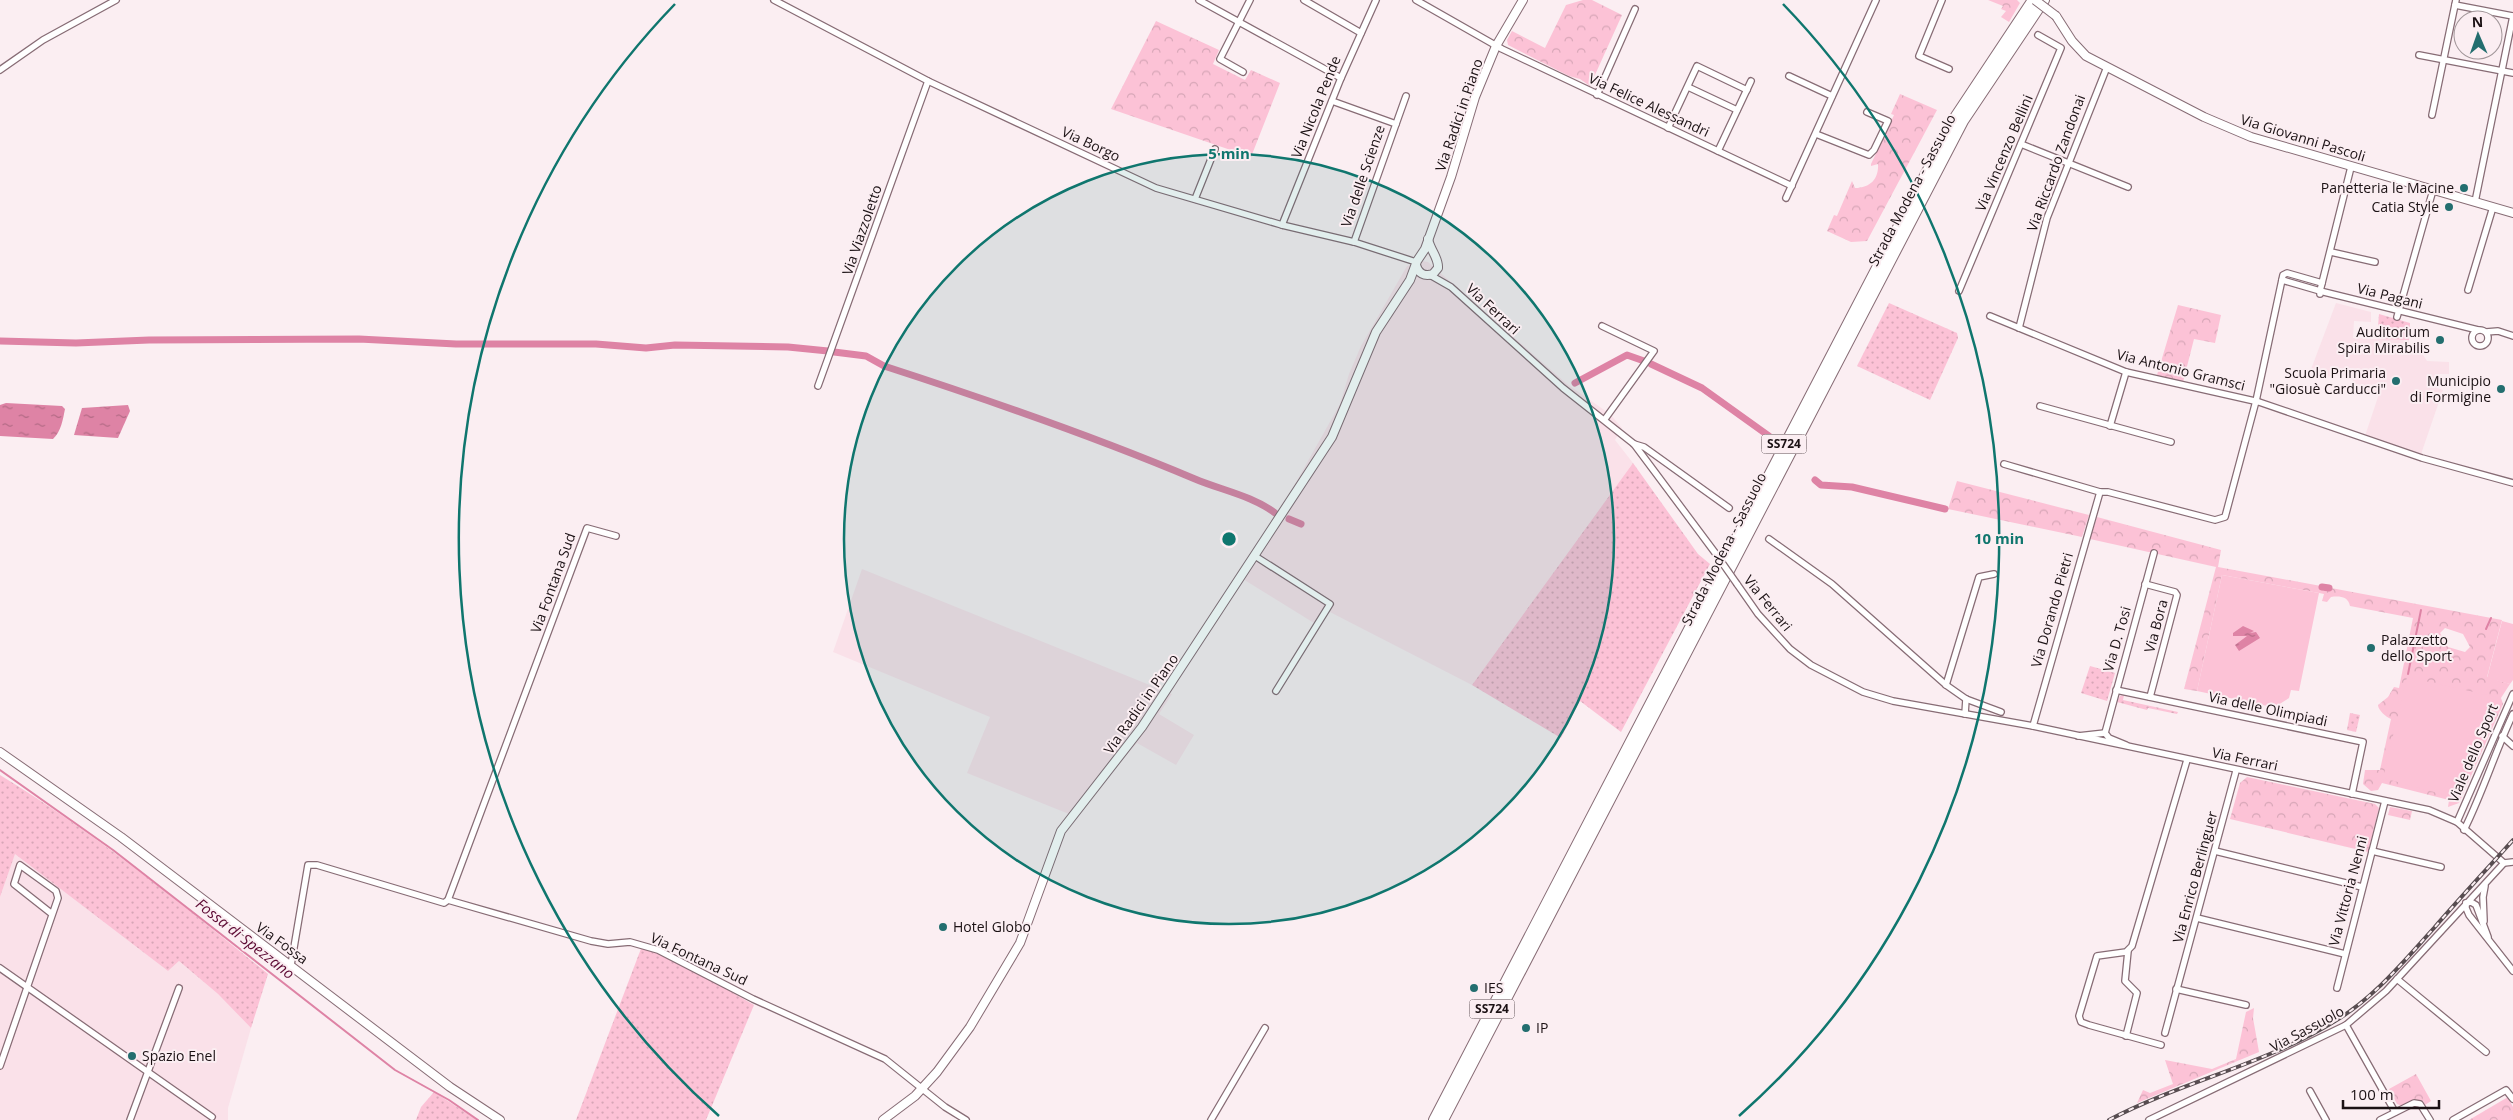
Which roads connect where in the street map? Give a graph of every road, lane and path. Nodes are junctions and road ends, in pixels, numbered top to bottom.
1 (116, 0) edge
2 (774, 0) edge
3 (1199, 0) edge
4 (1250, 0) edge
5 (1304, 0) edge
6 (1376, 0) edge
7 (1416, 0) edge
8 (1523, 0) edge
9 (1876, 0) edge
10 (1942, 0) edge
11 (2034, 0) edge
12 (2044, 0) edge
13 (2456, 2) edge
14 (1636, 9) dead end
15 (2513, 16) edge
16 (1238, 22) junction
17 (1361, 33) junction
18 (2038, 35) dead end
19 (1496, 46) junction
20 (2419, 55) dead end
21 (2443, 60) junction
22 (2106, 67) junction
23 (1949, 69) dead end
24 (0, 70) edge
25 (2501, 71) junction
26 (1243, 72) dead end
27 (2513, 73) edge
28 (1789, 76) dead end
29 (1341, 78) junction
30 (928, 81) junction
31 (1751, 81) dead end
32 (1688, 87) junction
33 (1747, 90) junction
34 (1597, 95) junction
35 (1406, 96) dead end
36 (1832, 96) junction
37 (1332, 101) junction
38 (1737, 110) junction
39 (1867, 112) dead end
40 (2432, 115) dead end
41 (1396, 124) junction
42 (1668, 128) junction
43 (1816, 134) junction
44 (2022, 144) junction
45 (1214, 149) dead end
46 (1718, 151) junction
47 (2068, 162) junction
48 (2351, 167) junction
49 (1792, 186) junction
50 (2128, 187) dead end
51 (2433, 190) junction
52 (1786, 198) dead end
53 (1195, 199) junction
54 (2475, 202) junction
55 (2493, 207) junction
56 (2513, 211) edge
57 (1282, 225) junction
58 (1428, 239) junction
59 (1354, 242) junction
60 (2331, 252) junction
61 (1417, 261) junction
62 (1437, 261) junction
63 (2375, 262) dead end
64 (1427, 275) junction
65 (2282, 280) junction
66 (2322, 283) junction
67 (1406, 287) junction
68 (1451, 287) junction
69 (2468, 290) dead end
70 (1959, 291) dead end
71 (2320, 293) junction
72 (2398, 314) junction
73 (1990, 316) dead end
74 (1602, 326) dead end
75 (2461, 327) junction
76 (2019, 328) junction
77 (2478, 330) junction
78 (2486, 332) junction
79 (2503, 334) junction
80 (2472, 336) junction
81 (2513, 336) edge
82 (2488, 339) junction
83 (2126, 372) junction
84 (818, 386) dead end
85 (2256, 401) junction
86 (2040, 406) dead end
87 (1605, 419) junction
88 (2110, 426) junction
89 (2171, 442) dead end
90 (1634, 444) junction
91 (2004, 464) dead end
92 (2513, 483) edge
93 (2100, 492) junction
94 (1730, 508) dead end
95 (616, 536) dead end
96 (1769, 539) dead end
97 (2154, 553) dead end
98 (1256, 556) junction
99 (1994, 574) dead end
100 (2145, 584) junction
101 (1946, 685) junction
102 (2116, 690) junction
103 (1276, 691) dead end
104 (2513, 694) edge
105 (2150, 697) junction
106 (1966, 699) junction
107 (2001, 712) dead end
108 (1965, 714) junction
109 (2513, 714) edge
110 (2033, 726) junction
111 (2105, 733) junction
112 (2078, 736) junction
113 (2502, 736) junction
114 (2513, 746) edge
115 (2128, 747) junction
116 (0, 752) edge
117 (2187, 760) junction
118 (2236, 771) junction
119 (2352, 794) junction
120 (2386, 800) junction
121 (2457, 822) junction
122 (2464, 830) junction
123 (2215, 851) junction
124 (2372, 851) junction
125 (2513, 862) edge
126 (2504, 863) junction
127 (2441, 867) dead end
128 (2486, 883) junction
129 (2362, 887) junction
130 (448, 900) junction
131 (2466, 903) junction
132 (52, 914) junction
133 (2455, 915) junction
134 (2196, 918) junction
135 (2476, 924) junction
136 (2485, 928) junction
137 (2489, 940) junction
138 (2128, 951) junction
139 (2345, 954) junction
140 (291, 965) junction
141 (0, 968) edge
142 (2513, 971) edge
143 (2397, 979) junction
144 (27, 987) junction
145 (179, 988) dead end
146 (2337, 988) dead end
147 (2176, 990) junction
148 (2246, 1005) dead end
149 (2346, 1025) junction
150 (1265, 1028) dead end
151 (2165, 1033) dead end
152 (2126, 1036) junction
153 (2161, 1045) dead end
154 (2486, 1052) dead end
155 (0, 1066) edge
156 (149, 1074) junction
157 (923, 1088) junction
158 (2310, 1091) dead end
159 (2513, 1099) edge
160 (2395, 1112) junction
161 (212, 1116) dead end
162 (130, 1120) edge
163 (500, 1120) edge
164 (883, 1120) edge
165 (966, 1120) edge
166 (1211, 1120) edge
167 (1434, 1120) edge
168 (1443, 1120) edge
169 (2149, 1120) edge
170 (2326, 1120) edge
171 (2380, 1120) edge
172 (2430, 1120) edge
173 (2453, 1120) edge

1 - 24 street
2 - 30 street, Via Borgo
3 - 16 street
4 - 16 street
5 - 17 street
6 - 17 street, Via Nicola Pende
7 - 19 street, Via Felice Alessandri
8 - 19 street, Via Radici in Piano
9 - 36 street
10 - 23 street
11 - 22 street, Via Giovanni Pascoli, bridge
11 - 167 highway, Strada Modena - Sassuolo / SS724
12 - 168 highway, Strada Modena - Sassuolo / SS724
13 - 15 street
13 - 21 street
14 - 34 street
15 - 25 street
16 - 26 street
16 - 29 street
17 - 29 street, Via Nicola Pende
18 - 44 street, Via Vincenzo Bellini
19 - 34 street, Via Felice Alessandri
19 - 58 street, Via Radici in Piano
20 - 21 street
21 - 25 street
21 - 40 street
22 - 47 street, Via Riccardo Zandonai
22 - 48 street, Via Giovanni Pascoli
25 - 27 street
25 - 54 street
28 - 36 street
29 - 37 street, Via Nicola Pende
30 - 53 street, Via Borgo
30 - 84 street, Via Viazzoletto
31 - 33 street
32 - 33 street
32 - 38 street
32 - 42 street
33 - 38 street
34 - 42 street, Via Felice Alessandri
35 - 41 street
36 - 43 street
37 - 41 street, Via delle Scienze
37 - 57 street, Via Nicola Pende
38 - 46 street
39 - 43 street
41 - 59 street, Via delle Scienze
42 - 46 street, Via Felice Alessandri
43 - 49 street
44 - 47 street
44 - 70 street, Via Vincenzo Bellini
45 - 53 street
46 - 49 street, Via Felice Alessandri
47 - 50 street
47 - 76 street, Via Riccardo Zandonai
48 - 51 street, Via Giovanni Pascoli
48 - 60 street
49 - 52 street
51 - 54 street, Via Giovanni Pascoli
51 - 72 street
53 - 57 street, Via Borgo
54 - 55 street, Via Giovanni Pascoli
55 - 56 street, Via Giovanni Pascoli
55 - 69 street
57 - 59 street, Via Borgo
58 - 61 street, Via Radici in Piano
58 - 62 street
59 - 61 street, Via Borgo
60 - 63 street
60 - 66 street
61 - 62 street
61 - 64 street
61 - 67 street, Via Radici in Piano
62 - 64 street, Via Radici in Piano
62 - 68 street, Via Ferrari
64 - 67 street, Via Radici in Piano
64 - 68 street, Via Ferrari
65 - 66 street
65 - 71 street, Via Pagani
65 - 85 street
66 - 71 street
67 - 98 street, Via Radici in Piano
68 - 87 street, Via Ferrari
71 - 72 street, Via Pagani
72 - 75 street, Via Pagani
73 - 76 street, Via Antonio Gramsci
74 - 87 street
75 - 77 street, Via Pagani
75 - 80 street
76 - 83 street, Via Antonio Gramsci
77 - 78 street
77 - 80 street
78 - 79 street
78 - 82 street
79 - 81 street
79 - 82 street
80 - 82 street
83 - 85 street, Via Antonio Gramsci
83 - 88 street
85 - 92 street, Via Antonio Gramsci
85 - 93 street
86 - 88 street
87 - 90 street, Via Ferrari
88 - 89 street
90 - 94 street, Via Ferrari
90 - 108 street, Via Ferrari, bridge
91 - 93 street
93 - 110 street, Via Dorando Pietri
95 - 130 street, Via Fontana Sud
96 - 101 street
97 - 100 street, Via D. Tosi
98 - 103 street
98 - 157 street, Via Radici in Piano
99 - 101 street
100 - 102 street, Via D. Tosi
100 - 105 street, Via Bora
101 - 106 street
102 - 105 street, Via delle Olimpiadi
102 - 111 street, Via D. Tosi
104 - 121 street, Viale dello Sport
105 - 119 street, Via delle Olimpiadi
106 - 107 street
106 - 108 street
108 - 110 street, Via Ferrari
109 - 113 street, Viale dello Sport
110 - 112 street, Via Ferrari
111 - 112 street
111 - 115 street
112 - 115 street, Via Ferrari
113 - 114 street, Viale dello Sport
113 - 122 street, Viale dello Sport
115 - 117 street, Via Ferrari
116 - 140 street, Via Fossa
117 - 118 street, Via Ferrari
117 - 138 street
118 - 119 street, Via Ferrari
118 - 123 street, Via Enrico Berlinguer
119 - 120 street, Via Ferrari
120 - 121 street, Via Ferrari
120 - 124 street, Via Vittoria Nenni
121 - 122 street, Via Ferrari
122 - 126 street, Via Ferrari
123 - 129 street
123 - 134 street, Via Enrico Berlinguer
124 - 127 street
124 - 129 street, Via Vittoria Nenni
125 - 126 street
126 - 128 street, Via Sassuolo
128 - 131 street, Via Sassuolo
128 - 136 street
129 - 139 street, Via Vittoria Nenni
130 - 140 street, Via Fontana Sud
130 - 157 street, Via Fontana Sud
131 - 133 street, Via Sassuolo
131 - 135 street
131 - 136 street
132 - 132 street
132 - 144 street
133 - 135 street
133 - 143 street, Via Sassuolo
134 - 139 street
134 - 147 street, Via Enrico Berlinguer
135 - 137 street
136 - 137 street
137 - 142 street
138 - 152 street
138 - 152 street
139 - 146 street, Via Vittoria Nenni
140 - 163 street, Via Fossa
141 - 144 street
143 - 149 street, Via Sassuolo
143 - 154 street
144 - 155 street
144 - 156 street
145 - 156 street
147 - 148 street
147 - 151 street, Via Enrico Berlinguer
149 - 160 street
149 - 169 street, Via Sassuolo
150 - 166 street
152 - 153 street
156 - 161 street
156 - 162 street
157 - 164 street, Via Radici in Piano
157 - 165 street, Via Fontana Sud
158 - 170 street
159 - 173 street
160 - 171 street
160 - 172 street

